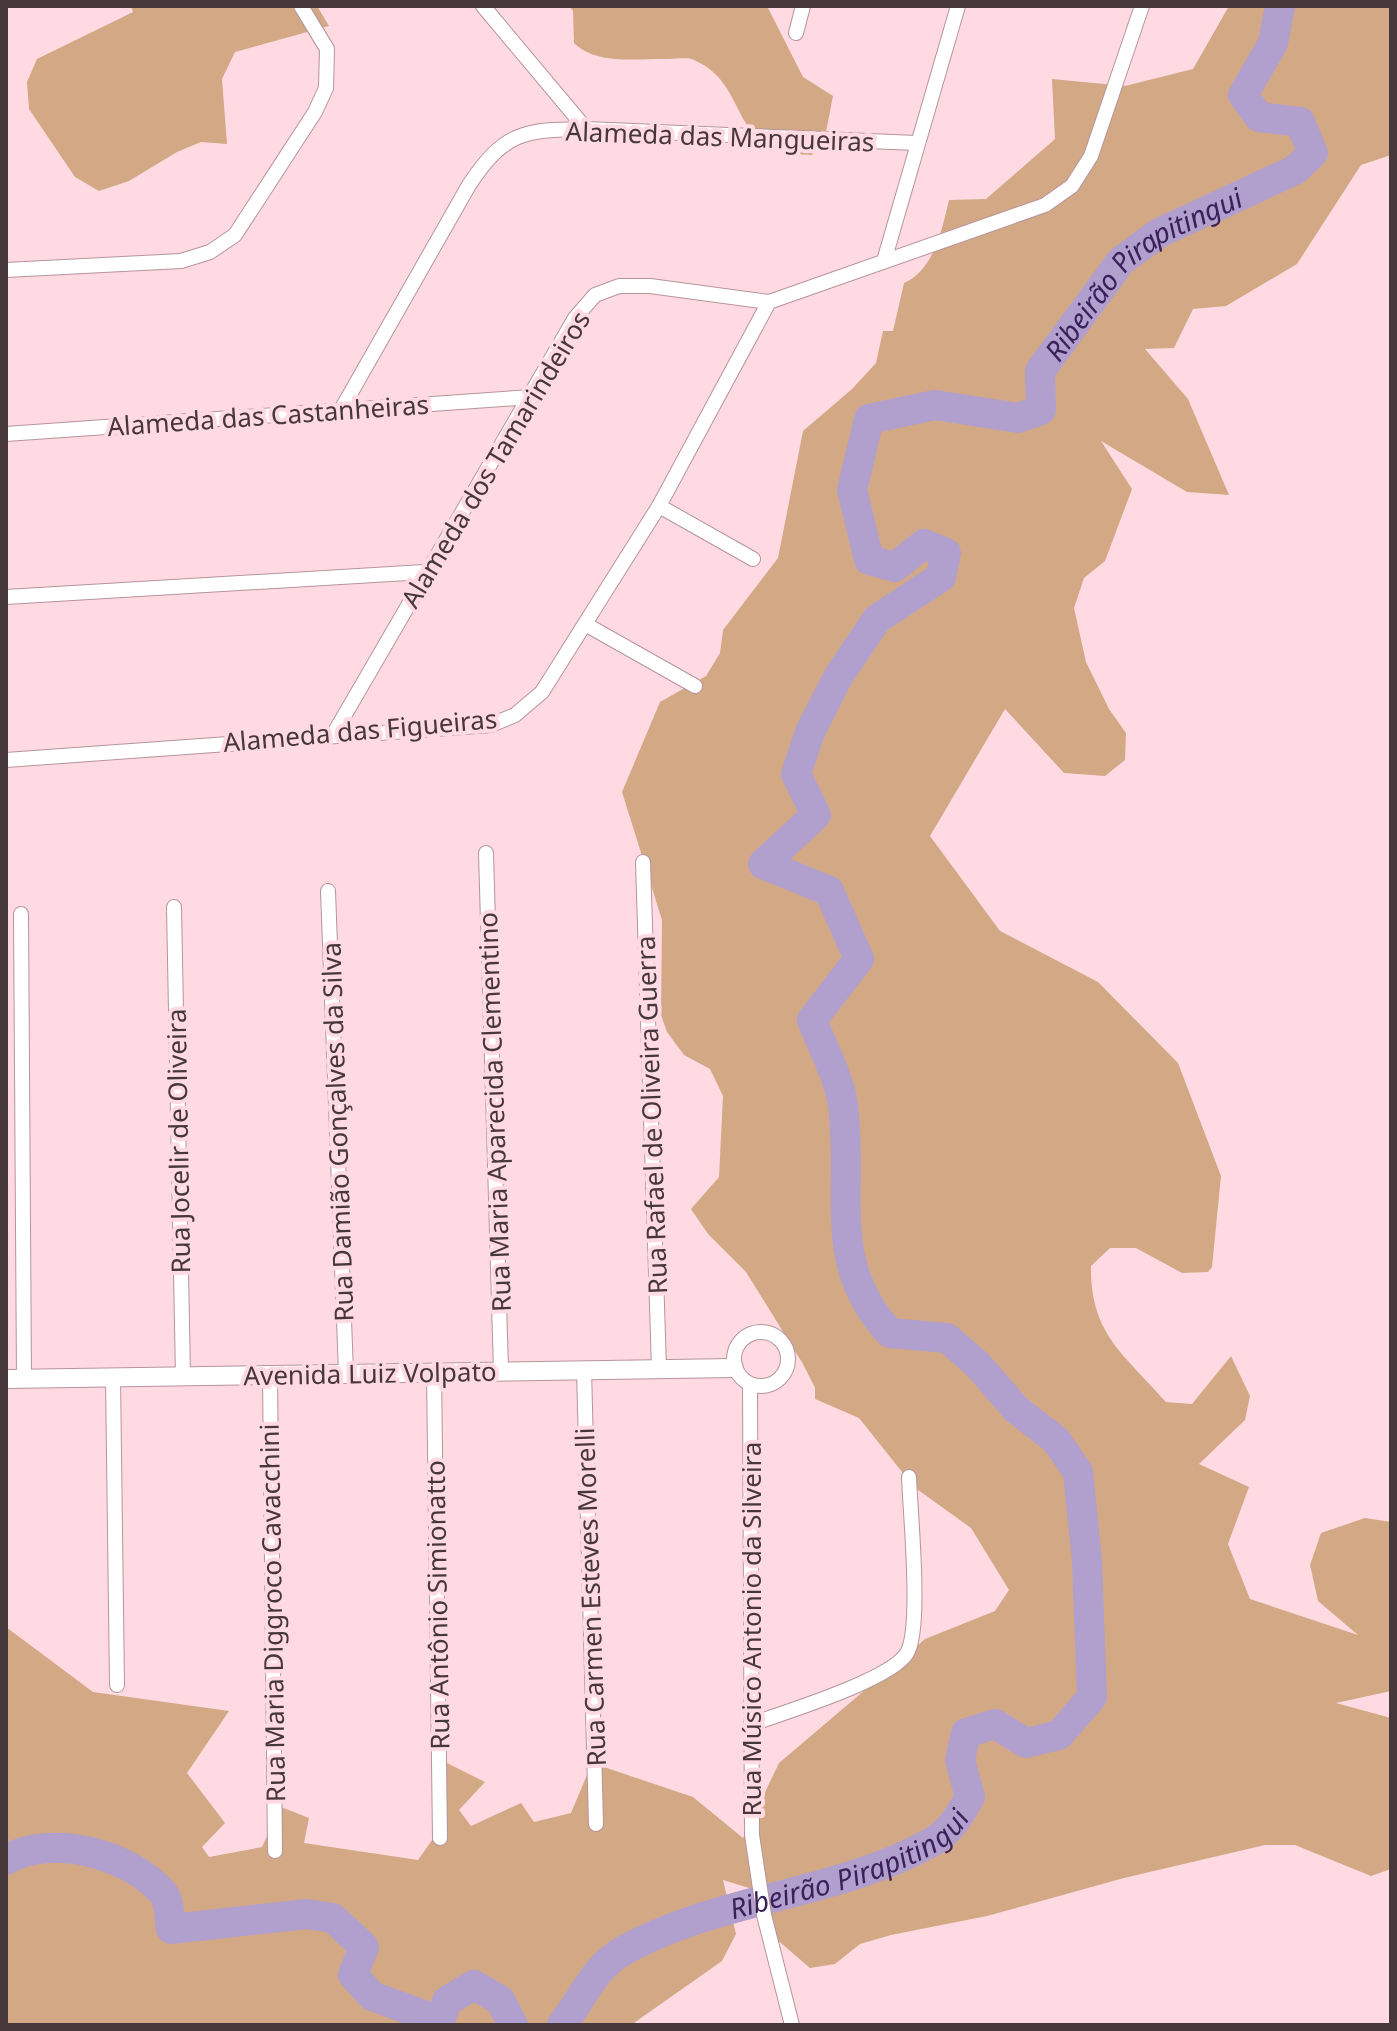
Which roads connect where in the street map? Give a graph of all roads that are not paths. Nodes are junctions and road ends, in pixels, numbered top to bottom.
1 (301, 6) edge
2 (483, 6) edge
3 (803, 6) edge
4 (958, 6) edge
5 (1142, 6) edge
6 (796, 33) dead end
7 (586, 129) junction
8 (916, 143) junction
9 (884, 261) junction
10 (6, 270) edge
11 (769, 302) junction
12 (531, 397) junction
13 (341, 410) junction
14 (6, 434) edge
15 (659, 506) junction
16 (753, 559) dead end
17 (424, 572) junction
18 (6, 597) edge
19 (585, 624) junction
20 (695, 686) dead end
21 (333, 735) junction
22 (6, 760) edge
23 (486, 853) dead end
24 (643, 862) dead end
25 (328, 891) dead end
26 (174, 907) dead end
27 (21, 914) dead end
28 (734, 1368) junction
29 (659, 1369) junction
30 (584, 1370) junction
31 (501, 1371) junction
32 (434, 1372) junction
33 (346, 1373) junction
34 (270, 1374) junction
35 (183, 1376) junction
36 (113, 1377) junction
37 (15, 1379) edge
38 (750, 1384) junction
39 (909, 1477) dead end
40 (117, 1685) dead end
41 (752, 1724) junction
42 (596, 1824) dead end
43 (440, 1838) dead end
44 (275, 1851) dead end
45 (792, 2025) edge

1 - 10 street
2 - 7 street
3 - 6 street
4 - 8 street
5 - 9 street
7 - 8 street, Alameda das Mangueiras
7 - 13 street, Alameda das Mangueiras
8 - 9 street
9 - 11 street
11 - 12 street, Alameda dos Tamarindeiros
11 - 15 street, Alameda das Figueiras
12 - 13 street, Alameda das Castanheiras
12 - 17 street, Alameda dos Tamarindeiros
13 - 14 street, Alameda das Castanheiras
15 - 16 street
15 - 19 street, Alameda das Figueiras
17 - 18 street
17 - 21 street, Alameda dos Tamarindeiros
19 - 20 street
19 - 21 street, Alameda das Figueiras
21 - 22 street, Alameda das Figueiras
23 - 31 street, Rua Maria Aparecida Clementino
24 - 29 street, Rua Rafael de Oliveira Guerra
25 - 33 street, Rua Damião Gonçalves da Silva
26 - 35 street, Rua Jocelir de Oliveira
27 - 37 street
28 - 29 street, Avenida Luiz Volpato
28 - 38 street
28 - 38 street
29 - 30 street, Avenida Luiz Volpato
30 - 31 street, Avenida Luiz Volpato
30 - 42 street, Rua Carmen Esteves Morelli
31 - 32 street, Avenida Luiz Volpato
32 - 33 street, Avenida Luiz Volpato
32 - 43 street, Rua Antônio Simionatto
33 - 34 street, Avenida Luiz Volpato
34 - 35 street, Avenida Luiz Volpato
34 - 44 street, Rua Maria Diggroco Cavacchini
35 - 36 street, Avenida Luiz Volpato
36 - 37 street, Avenida Luiz Volpato
36 - 40 street
38 - 41 street, Rua Músico Antonio da Silveira
39 - 41 street
41 - 45 street, Rua Músico Antonio da Silveira

